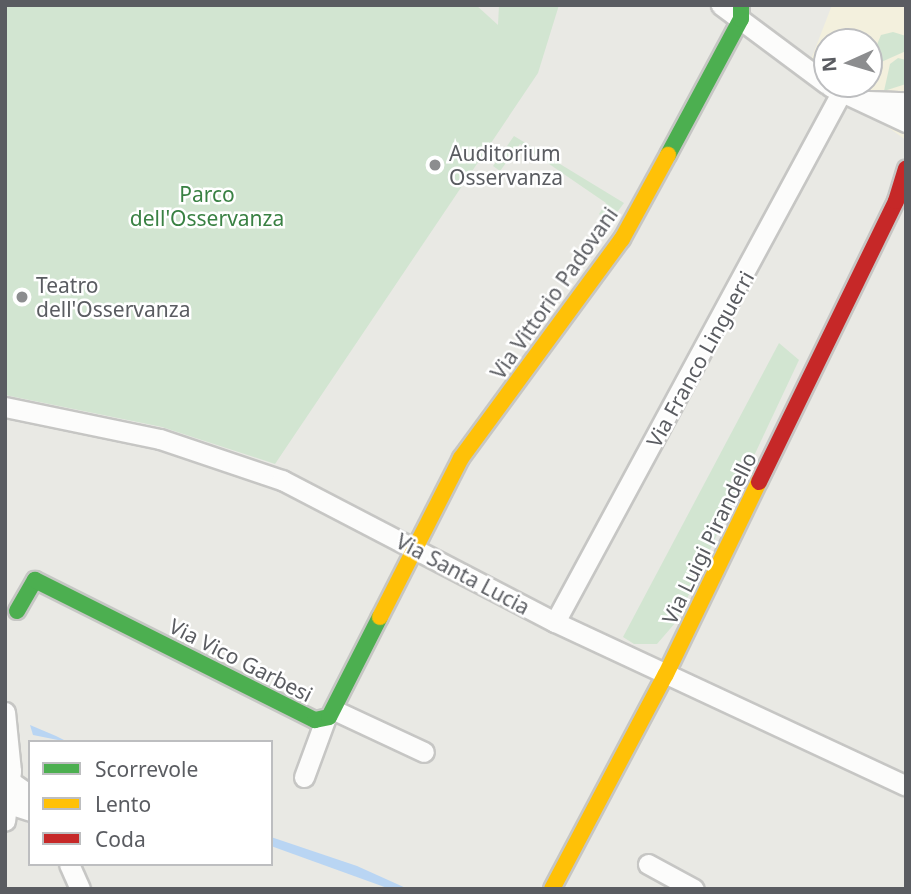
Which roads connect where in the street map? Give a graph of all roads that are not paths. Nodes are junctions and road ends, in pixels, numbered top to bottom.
1 (721, 5) edge
2 (741, 12) edge
3 (813, 70) edge
4 (834, 98) edge
5 (855, 98) edge
6 (880, 98) edge
7 (906, 103) edge
8 (906, 122) edge
9 (906, 169) edge
10 (901, 195) edge
11 (5, 407) edge
12 (416, 550) junction
13 (17, 611) dead end
14 (555, 622) junction
15 (666, 674) junction
16 (5, 712) edge
17 (329, 715) junction
18 (424, 752) dead end
19 (304, 777) dead end
20 (10, 781) junction
21 (906, 786) edge
22 (28, 794) edge
23 (28, 811) edge
24 (7, 812) edge
25 (648, 864) dead end
26 (70, 866) edge
27 (80, 889) edge
28 (552, 889) edge
29 (694, 889) edge

1 - 2 street
2 - 3 street
2 - 12 street, Via Vittorio Padovani
4 - 14 street, Via Franco Linguerri
5 - 8 street
6 - 7 street
9 - 10 street, Via Luigi Pirandello
10 - 15 street, Via Luigi Pirandello
11 - 12 street, Via Santa Lucia
12 - 14 street, Via Santa Lucia
12 - 17 street, Via Vico Garbesi
13 - 17 street, Via Vico Garbesi
14 - 15 street, Via Santa Lucia
15 - 21 street, Via Santa Lucia
15 - 28 street, Via Luigi Pirandello
16 - 20 street
17 - 18 street
17 - 19 street
20 - 22 street
20 - 24 street
23 - 24 street
25 - 29 street
26 - 27 street

